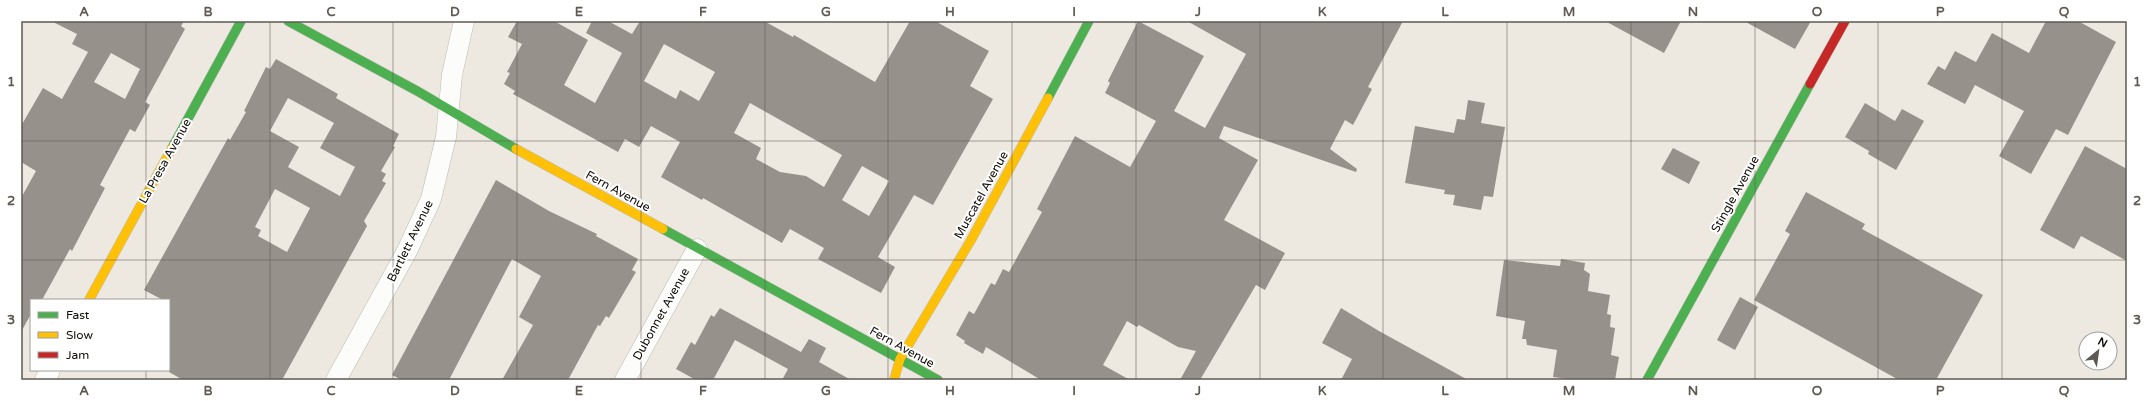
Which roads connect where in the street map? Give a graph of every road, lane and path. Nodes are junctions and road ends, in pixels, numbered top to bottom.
1 (241, 21) edge
2 (288, 21) edge
3 (464, 21) edge
4 (1090, 21) edge
5 (1845, 21) edge
6 (449, 112) junction
7 (697, 249) junction
8 (90, 299) edge
9 (900, 359) junction
10 (50, 371) edge
11 (45, 380) edge
12 (336, 380) edge
13 (625, 380) edge
14 (894, 380) edge
15 (938, 380) edge
16 (1647, 380) edge

1 - 8 street, La Presa Avenue
2 - 6 street, Fern Avenue
3 - 6 street, Bartlett Avenue
4 - 9 street, Muscatel Avenue
5 - 16 street, Stingle Avenue
6 - 7 street, Fern Avenue
6 - 12 street, Bartlett Avenue
7 - 9 street, Fern Avenue
7 - 13 street, Dubonnet Avenue
9 - 14 street, Muscatel Avenue
9 - 15 street, Fern Avenue
10 - 11 street

